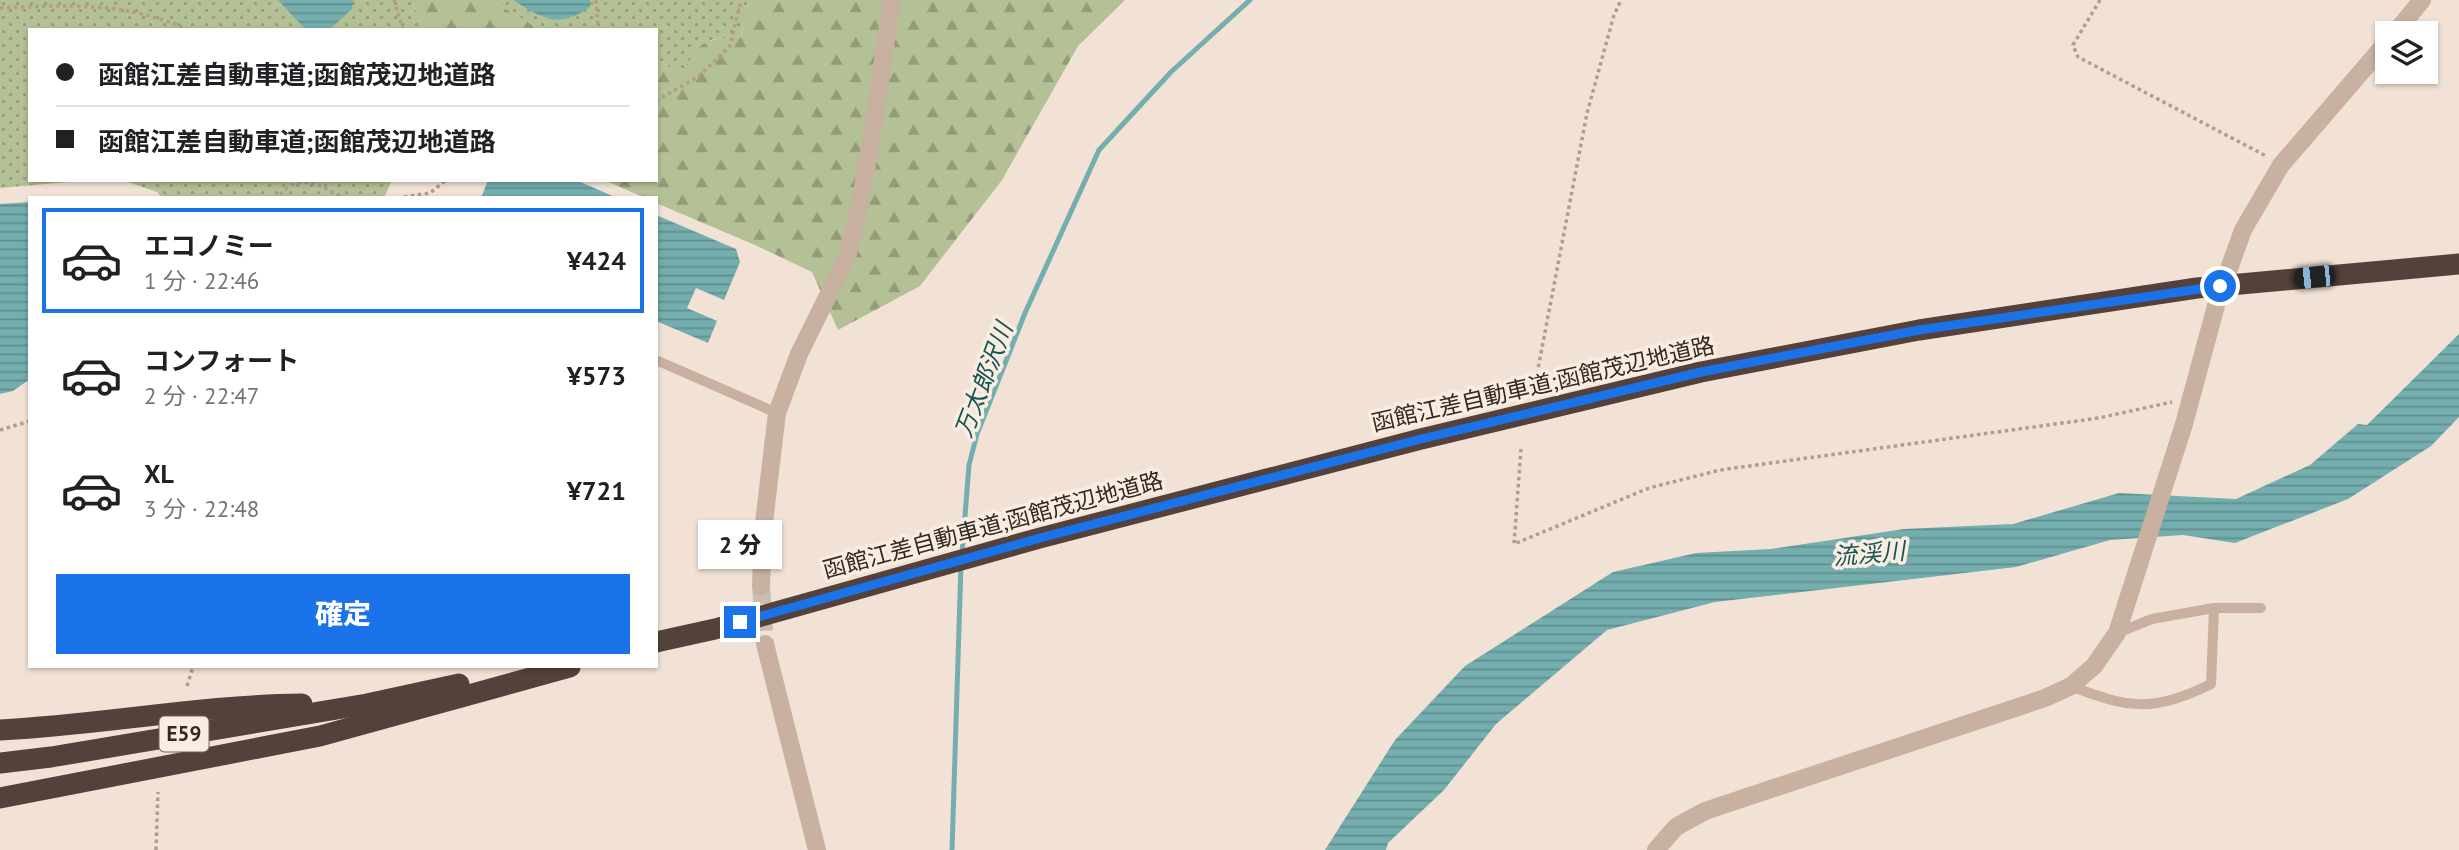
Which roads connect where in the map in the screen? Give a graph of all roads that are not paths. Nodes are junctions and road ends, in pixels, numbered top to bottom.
1 (892, 0) edge
2 (2422, 0) edge
3 (2405, 21) edge
4 (2375, 56) edge
5 (2459, 264) edge
6 (658, 361) edge
7 (777, 413) junction
8 (761, 586) tunnel mouth
9 (2214, 608) junction
10 (2261, 608) dead end
11 (2117, 633) junction
12 (658, 642) edge
13 (765, 644) tunnel mouth
14 (535, 668) edge
15 (566, 668) edge
16 (2071, 686) junction
17 (367, 704) junction
18 (0, 730) edge
19 (0, 763) edge
20 (0, 798) edge
21 (817, 850) edge
22 (1656, 850) edge

1 - 7 street
2 - 3 street
4 - 11 street
5 - 12 highway, 函館江差自動車道;函館茂辺地道路
6 - 7 lane
7 - 8 street
9 - 10 lane
9 - 11 lane
9 - 16 lane
11 - 16 street
13 - 21 street
14 - 17 highway, E59
15 - 20 highway
16 - 22 street
17 - 18 highway
17 - 19 highway, E59

